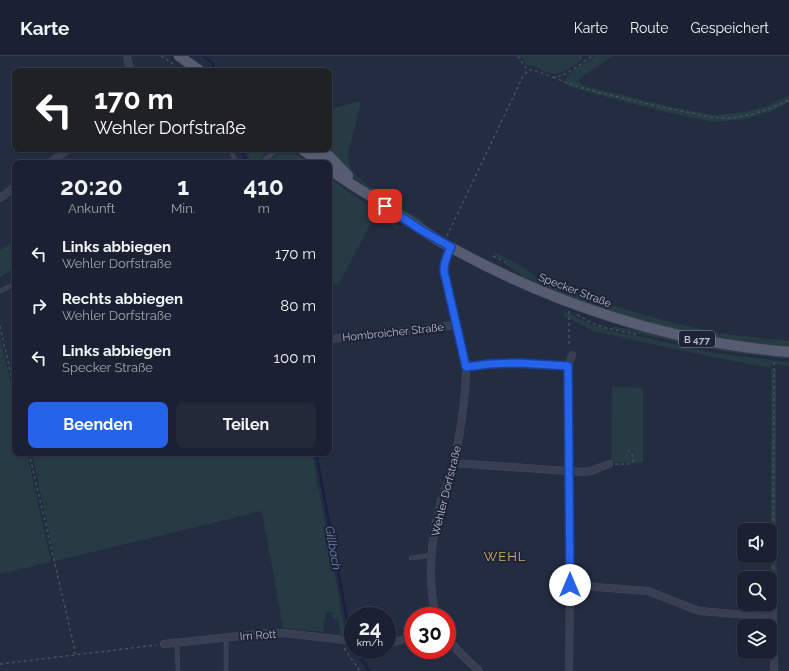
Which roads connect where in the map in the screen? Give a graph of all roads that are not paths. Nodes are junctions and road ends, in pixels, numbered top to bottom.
1 (127, 56) edge
2 (179, 56) edge
3 (129, 68) edge
4 (196, 68) edge
5 (64, 152) edge
6 (275, 152) edge
7 (306, 152) edge
8 (320, 152) edge
9 (232, 153) dead end
10 (54, 160) edge
11 (235, 160) edge
12 (264, 160) edge
13 (317, 160) edge
14 (332, 171) edge
15 (12, 189) edge
16 (372, 197) junction
17 (0, 198) edge
18 (447, 245) junction
19 (12, 285) edge
20 (0, 291) edge
21 (456, 325) junction
22 (332, 339) edge
23 (789, 352) edge
24 (572, 355) road end
25 (568, 366) junction
26 (466, 367) junction
27 (454, 463) junction
28 (610, 464) road end
29 (569, 472) junction
30 (432, 555) junction
31 (411, 558) dead end
32 (570, 585) junction
33 (434, 607) edge
34 (773, 611) edge
35 (773, 616) junction
36 (226, 637) junction
37 (344, 640) edge
38 (177, 643) junction
39 (164, 644) road end
40 (456, 648) edge
41 (178, 671) edge
42 (226, 671) edge
43 (479, 671) edge
44 (569, 671) edge
45 (774, 671) edge

1 - 3 street
2 - 4 main road
5 - 10 street
6 - 12 lane
7 - 13 main road
8 - 16 main road, Specker Straße / B 477
9 - 11 lane
14 - 16 main road, Specker Straße / B 477
15 - 17 street
16 - 18 main road, Specker Straße / B 477
18 - 21 street, Wehler Dorfstraße
18 - 23 main road, Specker Straße / B 477
19 - 20 lane
21 - 22 street, Hombroicher Straße
21 - 26 street, Wehler Dorfstraße
24 - 25 street
25 - 26 street
25 - 29 street
26 - 27 street, Wehler Dorfstraße
27 - 29 street
27 - 30 street, Wehler Dorfstraße
28 - 29 street
29 - 32 street
30 - 31 lane
30 - 33 street, Wehler Dorfstraße
32 - 35 street
32 - 44 street
34 - 35 street
35 - 45 street
36 - 37 street, Im Rott
36 - 38 street, Im Rott
36 - 42 lane
38 - 39 street, Im Rott
38 - 41 lane
40 - 43 street

